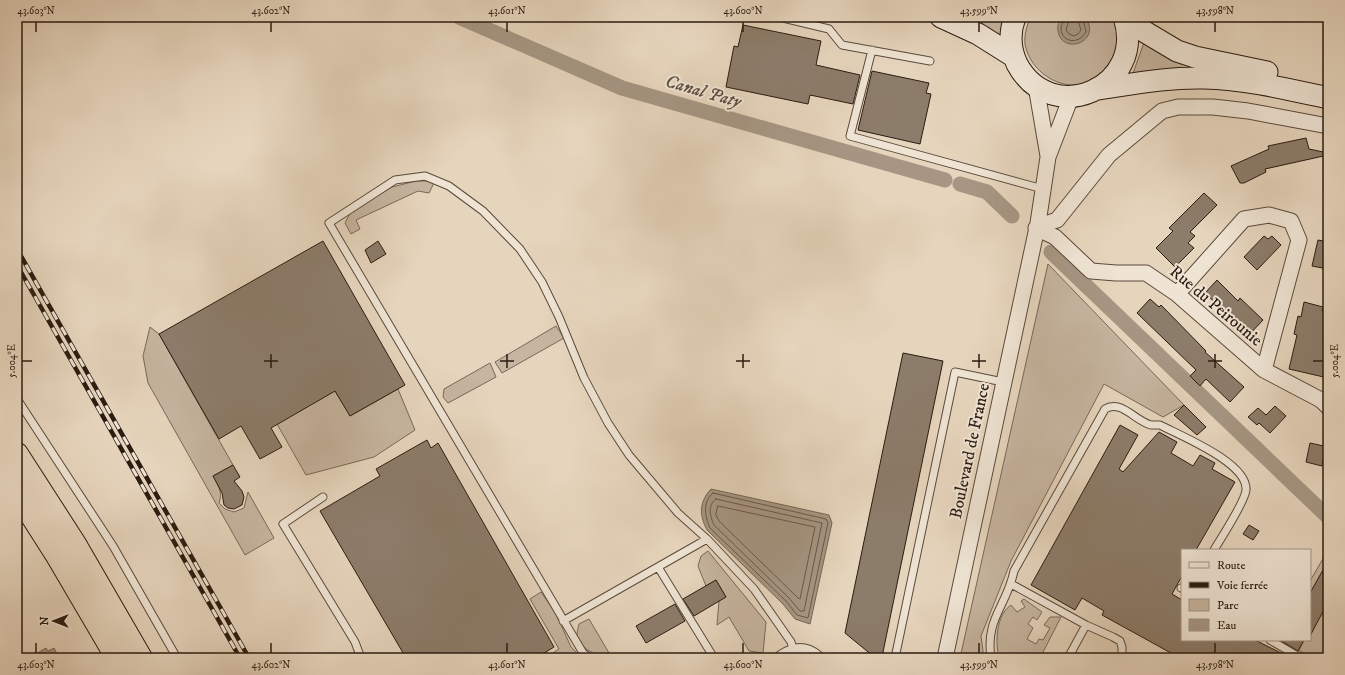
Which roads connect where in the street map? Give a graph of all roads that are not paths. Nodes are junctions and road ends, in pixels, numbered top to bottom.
1 (778, 17) edge
2 (941, 17) edge
3 (1015, 17) edge
4 (1124, 18) edge
5 (872, 50) junction
6 (1013, 56) junction
7 (930, 61) dead end
8 (1328, 84) edge
9 (1036, 86) junction
10 (1097, 89) junction
11 (1071, 97) junction
12 (1328, 98) edge
13 (1328, 126) edge
14 (1048, 157) junction
15 (1044, 189) junction
16 (1037, 225) junction
17 (1177, 294) junction
18 (1264, 370) junction
19 (1003, 382) junction
20 (17, 399) edge
21 (1326, 403) edge
22 (17, 454) edge
23 (17, 493) edge
24 (323, 497) dead end
25 (707, 539) junction
26 (1215, 549) edge
27 (658, 567) junction
28 (1011, 584) junction
29 (563, 621) junction
30 (1086, 625) junction
31 (1272, 641) edge
32 (788, 655) edge
33 (117, 658) edge
34 (141, 658) edge
35 (178, 658) edge
36 (361, 658) edge
37 (590, 658) edge
38 (714, 658) edge
39 (816, 658) edge
40 (895, 658) edge
41 (945, 658) edge
42 (991, 658) edge
43 (1068, 658) edge
44 (1122, 658) edge
45 (1301, 658) edge

1 - 5 lane
2 - 6 main road
3 - 6 main road
4 - 8 main road
4 - 10 main road
5 - 7 lane
5 - 15 lane
6 - 9 main road
9 - 11 main road
9 - 14 street, Boulevard de France
10 - 11 main road
10 - 12 main road
11 - 14 street, Boulevard de France
13 - 16 street
14 - 15 street, Boulevard de France
15 - 16 street, Boulevard de France
16 - 17 street, Rue du Peirounie
16 - 19 street, Boulevard de France
17 - 18 street, Rue du Peirounie
17 - 18 street
18 - 21 street, Rue du Peirounie
19 - 40 lane
19 - 41 street, Boulevard de France
20 - 35 lane
22 - 34 highway
23 - 33 highway
24 - 36 lane
25 - 27 lane
25 - 29 lane
25 - 32 lane
26 - 28 lane
27 - 29 lane
27 - 38 lane
28 - 30 lane
28 - 42 lane
29 - 37 lane
30 - 43 lane
30 - 44 lane
31 - 45 lane
32 - 39 street

